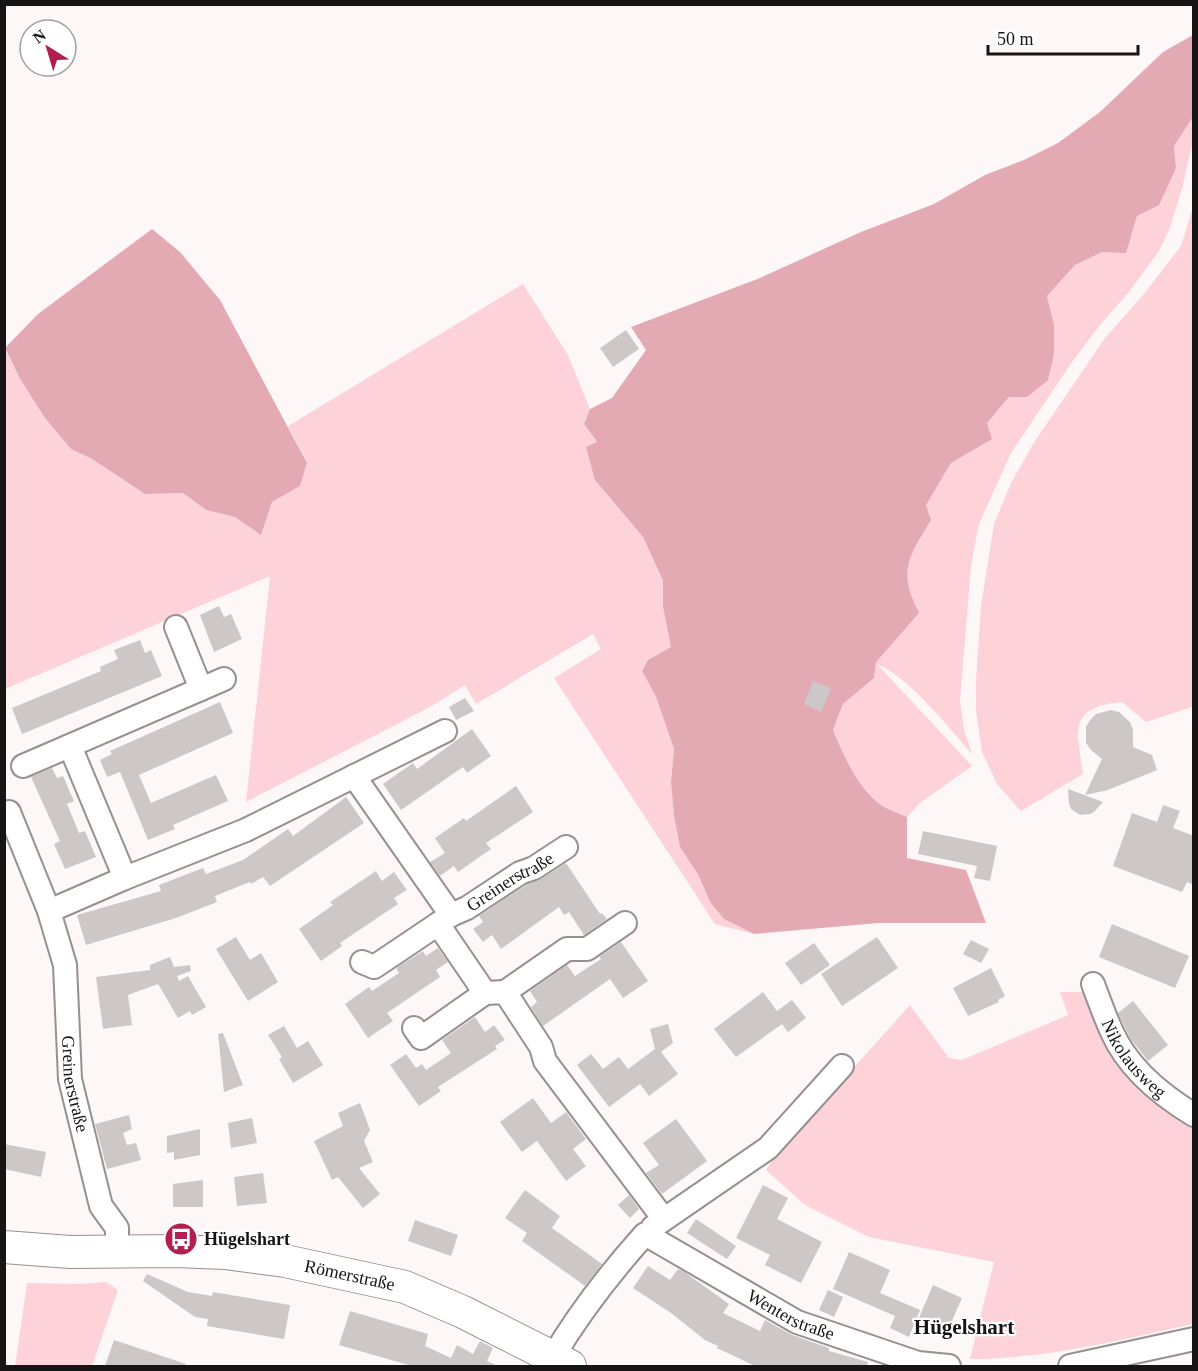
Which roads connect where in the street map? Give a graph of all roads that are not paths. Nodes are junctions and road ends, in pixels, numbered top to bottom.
1 (176, 627) dead end
2 (224, 680) dead end
3 (201, 689) junction
4 (445, 731) dead end
5 (70, 746) junction
6 (23, 766) dead end
7 (354, 776) junction
8 (4, 814) edge
9 (566, 847) dead end
10 (125, 878) junction
11 (50, 911) junction
12 (445, 920) junction
13 (625, 923) dead end
14 (362, 962) dead end
15 (1093, 984) dead end
16 (495, 992) junction
17 (421, 1039) dead end
18 (842, 1066) dead end
19 (1194, 1115) edge
20 (663, 1218) junction
21 (645, 1234) junction
22 (4, 1247) edge
23 (117, 1252) junction
24 (1194, 1339) edge
25 (562, 1362) edge
26 (949, 1366) edge
27 (1071, 1366) edge

1 - 3 street
2 - 3 street
3 - 5 street
4 - 7 street
5 - 6 street
5 - 10 street
7 - 10 street
7 - 12 street, Greinerstraße
8 - 11 street, Greinerstraße
9 - 12 street, Greinerstraße
10 - 11 street
11 - 23 street, Greinerstraße
12 - 14 street, Greinerstraße
12 - 16 street, Greinerstraße
13 - 16 street
15 - 19 street, Nikolausweg
16 - 17 street
16 - 20 street, Greinerstraße
18 - 20 street
20 - 21 street
21 - 25 street
21 - 26 street, Wenterstraße
22 - 23 main road, Römerstraße
23 - 25 main road, Römerstraße
24 - 27 street

